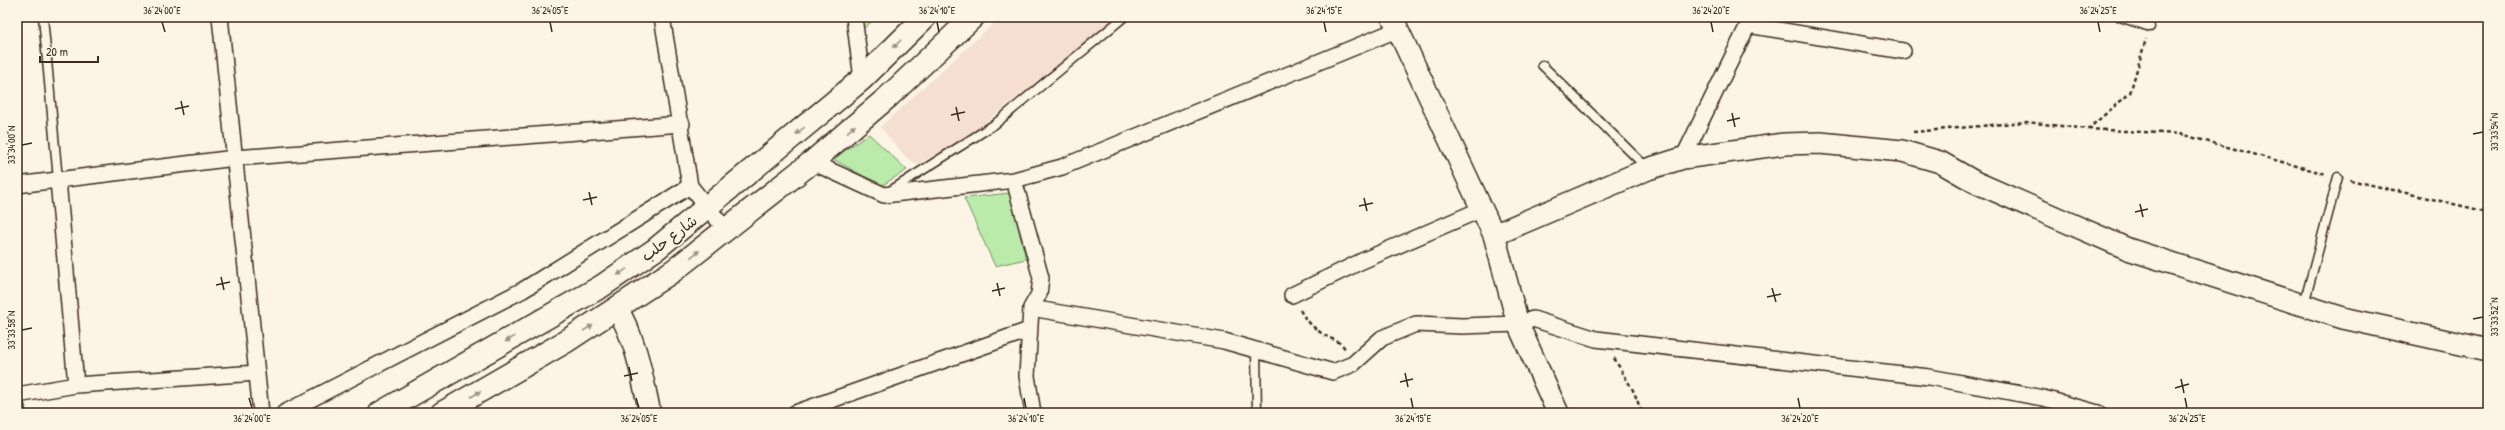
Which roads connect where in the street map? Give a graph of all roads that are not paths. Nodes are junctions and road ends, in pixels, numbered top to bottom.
1 (43, 17) edge
2 (220, 17) edge
3 (662, 17) edge
4 (854, 17) edge
5 (925, 17) edge
6 (973, 17) edge
7 (1124, 17) edge
8 (2120, 17) edge
9 (1396, 23) edge
10 (2150, 28) road end
11 (1903, 51) dead end
12 (1542, 65) dead end
13 (862, 79) junction
14 (682, 124) junction
15 (235, 158) junction
16 (1683, 158) junction
17 (812, 162) junction
18 (1648, 169) junction
19 (2338, 177) road end
20 (58, 180) junction
21 (1014, 180) junction
22 (17, 185) edge
23 (690, 186) junction
24 (884, 195) junction
25 (709, 208) junction
26 (1482, 210) junction
27 (726, 230) junction
28 (1494, 235) junction
29 (602, 286) junction
30 (1292, 295) road end
31 (2304, 305) junction
32 (1031, 308) junction
33 (617, 309) junction
34 (1518, 324) junction
35 (1029, 330) junction
36 (1256, 350) junction
37 (2488, 350) edge
38 (257, 373) junction
39 (76, 385) junction
40 (17, 395) edge
41 (17, 408) edge
42 (18, 413) edge
43 (261, 413) edge
44 (284, 413) edge
45 (380, 413) edge
46 (442, 413) edge
47 (650, 413) edge
48 (795, 413) edge
49 (1033, 413) edge
50 (1257, 413) edge
51 (1558, 413) edge
52 (2098, 413) edge

1 - 20 lane
2 - 15 street
3 - 14 street
4 - 13 street
5 -> 13 main road, شارع حلب
17 -> 6 main road, شارع حلب
7 - 24 lane
8 - 10 lane
9 - 21 street
9 - 26 street
11 - 16 street
12 - 18 lane
13 -> 25 main road, شارع حلب
14 - 15 street
14 - 23 street
15 - 20 street
15 - 38 street
16 - 18 street
16 - 31 street
17 - 24 street
17 - 27 main road, شارع حلب
18 - 28 street
19 - 31 lane
20 - 22 street
20 - 39 street
21 - 24 street
21 - 32 street
23 - 25 street
23 - 44 street
25 - 27 street
25 -> 29 main road, شارع حلب
26 - 28 street
26 - 30 street
33 -> 27 main road, شارع حلب
28 - 34 street
29 - 33 main road
29 -> 45 main road, شارع حلب
31 - 37 street
32 - 35 street
32 - 36 street
46 -> 33 main road, شارع حلب
33 - 47 street
34 - 36 street
34 - 51 street
34 - 52 street
35 - 48 street
35 - 49 street
36 - 50 lane
38 - 39 street
38 - 43 street
39 - 40 street
41 - 42 street

